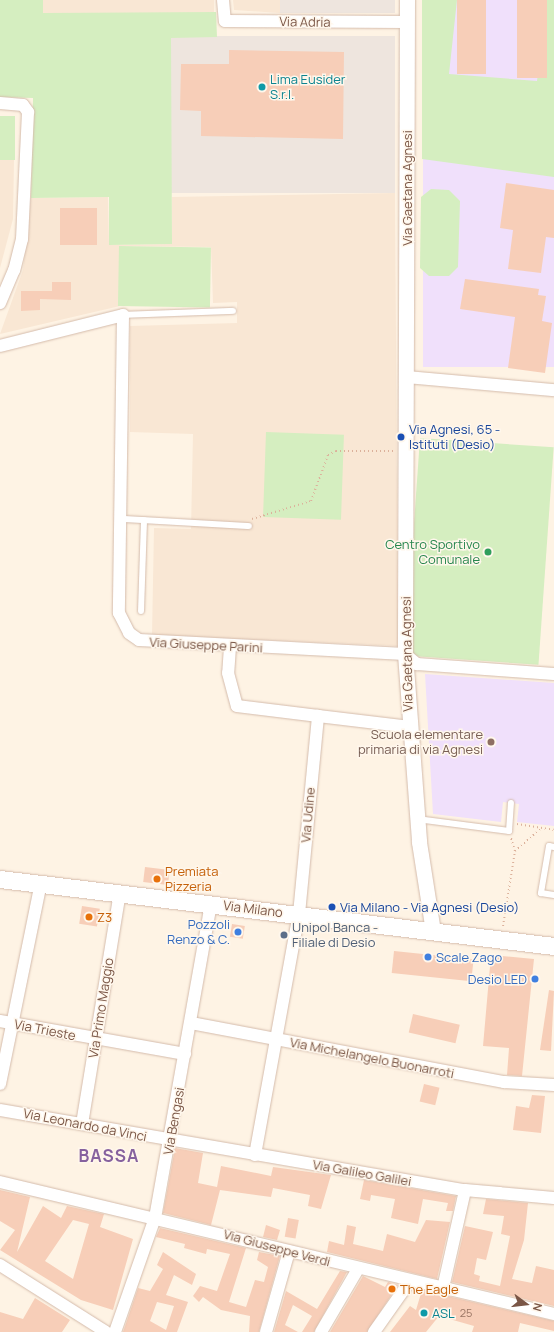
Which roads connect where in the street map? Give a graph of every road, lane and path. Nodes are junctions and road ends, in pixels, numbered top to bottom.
1 (223, 0) edge
2 (407, 0) edge
3 (406, 22) junction
4 (0, 103) edge
5 (0, 303) edge
6 (232, 311) dead end
7 (122, 315) junction
8 (0, 346) edge
9 (407, 377) junction
10 (554, 390) edge
11 (401, 451) dead end
12 (123, 519) junction
13 (144, 520) junction
14 (249, 526) joint
15 (141, 611) dead end
16 (230, 647) junction
17 (405, 654) junction
18 (554, 674) edge
19 (318, 716) junction
20 (410, 727) junction
21 (511, 803) dead end
22 (417, 819) junction
23 (510, 823) junction
24 (542, 828) junction
25 (554, 830) edge
26 (509, 831) junction
27 (554, 847) edge
28 (515, 851) junction
29 (0, 879) edge
30 (41, 883) junction
31 (120, 893) junction
32 (554, 895) edge
33 (211, 904) junction
34 (299, 914) junction
35 (433, 930) junction
36 (501, 939) junction
37 (554, 946) edge
38 (6, 1022) edge
39 (191, 1023) junction
40 (96, 1040) junction
41 (276, 1040) junction
42 (185, 1054) junction
43 (0, 1084) edge
44 (554, 1086) edge
45 (0, 1110) edge
46 (82, 1124) junction
47 (171, 1142) junction
48 (255, 1155) junction
49 (0, 1182) edge
50 (465, 1190) junction
51 (554, 1198) edge
52 (154, 1218) junction
53 (289, 1251) junction
54 (0, 1265) edge
55 (358, 1269) junction
56 (410, 1282) junction
57 (443, 1288) junction
58 (554, 1314) edge
59 (106, 1332) edge
60 (115, 1332) edge
61 (266, 1332) edge
62 (321, 1332) edge
63 (374, 1332) edge

1 - 3 street, Via Adria
2 - 3 street, Via Gaetana Agnesi
3 - 9 street, Via Gaetana Agnesi
4 - 5 street
6 - 7 lane
7 - 8 street
7 - 12 street, Via Giuseppe Parini
9 - 10 street
9 - 17 street, Via Gaetana Agnesi
11 - 14 path
12 - 13 lane
12 - 16 street, Via Giuseppe Parini
13 - 14 lane
13 - 15 lane
16 - 17 street, Via Giuseppe Parini
16 - 19 street
17 - 18 street, Via Giuseppe Parini
17 - 20 street, Via Gaetana Agnesi
19 - 20 street
19 - 34 street, Via Udine
20 - 22 street, Via Gaetana Agnesi
21 - 23 lane
22 - 26 lane
22 - 35 street, Via Gaetana Agnesi
23 - 24 path
23 - 26 lane
24 - 25 path
24 - 28 path
26 - 28 path
27 - 32 lane
28 - 36 path
29 - 30 main road, Via Milano
30 - 31 main road, Via Milano
30 - 38 street
31 - 33 main road, Via Milano
31 - 40 street, Via Primo Maggio
33 - 34 main road, Via Milano
33 - 39 street, Via Bengasi
34 - 35 main road, Via Milano
34 - 41 street, Via Udine
35 - 36 main road, Via Milano
36 - 37 main road, Via Milano
38 - 40 street, Via Trieste
38 - 43 street
39 - 41 street, Via Michelangelo Buonarroti
39 - 42 street, Via Bengasi
40 - 42 street, Via Trieste
40 - 46 street, Via Primo Maggio
41 - 44 street, Via Michelangelo Buonarroti
41 - 48 street, Via Udine
42 - 47 street, Via Bengasi
45 - 46 street, Via Leonardo da Vinci
46 - 47 street, Via Leonardo da Vinci
47 - 48 street, Via Galileo Galilei
47 - 52 street, Via Bengasi
48 - 50 street, Via Galileo Galilei
49 - 52 street, Via Giuseppe Verdi
50 - 51 street, Via Galileo Galilei
50 - 57 street
52 - 53 street, Via Giuseppe Verdi
52 - 60 street, Via Bengasi
53 - 55 street, Via Giuseppe Verdi
53 - 61 street
54 - 59 street
55 - 56 street, Via Giuseppe Verdi
55 - 62 street
56 - 57 street, Via Giuseppe Verdi
56 - 63 street
57 - 58 street, Via Giuseppe Verdi

